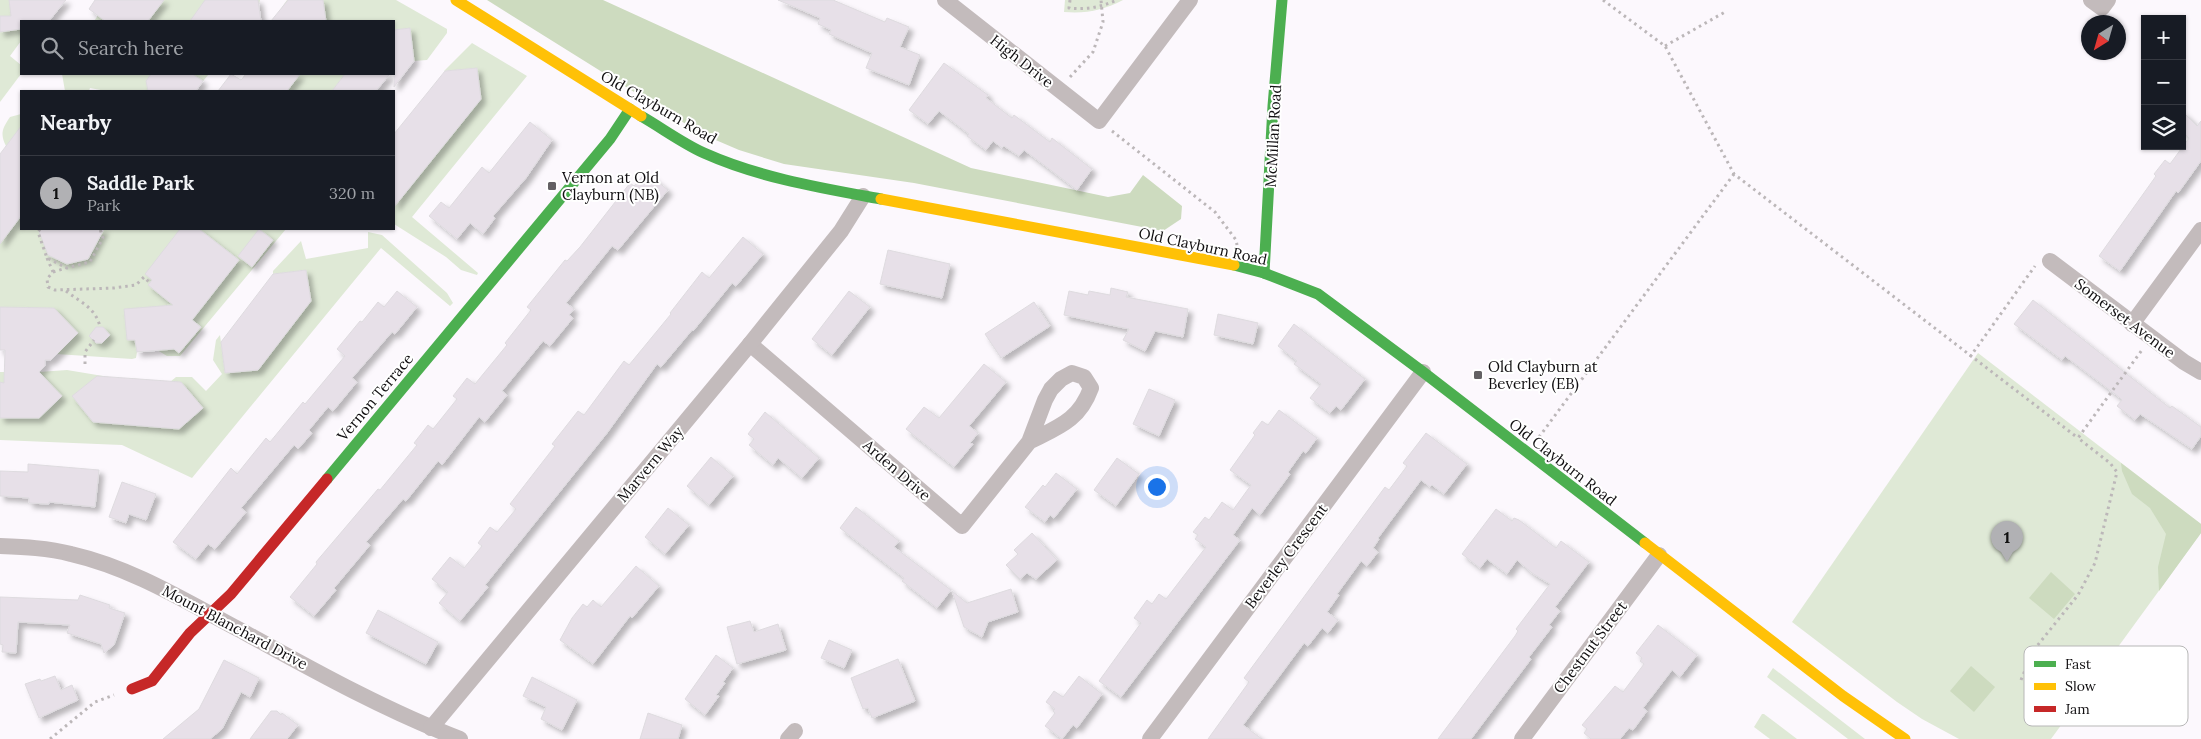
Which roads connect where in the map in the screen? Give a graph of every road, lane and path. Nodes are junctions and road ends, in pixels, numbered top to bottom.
1 (456, 0) edge
2 (945, 0) edge
3 (1070, 0) edge
4 (1101, 0) edge
5 (1116, 0) edge
6 (1190, 0) edge
7 (1282, 0) edge
8 (1603, 0) edge
9 (1102, 6) junction
10 (1725, 12) dead end
11 (1665, 46) junction
12 (1070, 77) dead end
13 (630, 109) junction
14 (1100, 121) junction
15 (1734, 174) junction
16 (863, 196) junction
17 (39, 230) edge
18 (100, 230) edge
19 (2201, 230) edge
20 (47, 258) junction
21 (2044, 262) joint
22 (1239, 266) junction
23 (67, 268) junction
24 (53, 272) junction
25 (1264, 273) junction
26 (150, 282) dead end
27 (66, 291) junction
28 (2132, 324) junction
29 (100, 327) dead end
30 (2151, 338) junction
31 (94, 340) dead end
32 (750, 344) junction
33 (1970, 357) junction
34 (85, 364) dead end
35 (1482, 370) dead end
36 (1423, 372) junction
37 (2201, 372) edge
38 (1478, 375) dead end
39 (2078, 438) junction
40 (1029, 442) dead end
41 (1527, 453) junction
42 (0, 546) edge
43 (1658, 555) junction
44 (210, 615) junction
45 (2037, 646) edge
46 (2024, 673) edge
47 (2021, 680) dead end
48 (132, 689) joint
49 (431, 728) junction
50 (50, 739) edge
51 (460, 739) edge
52 (1150, 739) edge
53 (1522, 739) edge
54 (1905, 739) edge

1 - 13 main road, Old Clayburn Road
2 - 14 street, High Drive
3 - 9 path
4 - 9 path
5 - 9 path
6 - 14 street
7 - 25 main road, McMillan Road
8 - 11 path
9 - 12 path
10 - 11 path
11 - 15 path
13 - 16 main road, Old Clayburn Road
13 - 44 main road, Vernon Terrace
14 - 22 path
15 - 33 path
15 - 41 path
16 - 22 main road, Old Clayburn Road
16 - 32 street, Marvern Way
17 - 20 path
18 - 23 path
19 - 28 street
20 - 23 path
20 - 24 path
21 - 28 street, Somerset Avenue
21 - 33 path
22 - 25 main road, Old Clayburn Road
23 - 24 path
24 - 27 path
25 - 36 main road, Old Clayburn Road
26 - 27 path
27 - 29 path
28 - 30 street, Somerset Avenue
30 - 37 street, Somerset Avenue
30 - 39 path
31 - 34 path
32 - 40 street, Arden Drive
32 - 49 street, Marvern Way
33 - 39 path
35 - 38 path
36 - 41 main road, Old Clayburn Road
36 - 52 street, Beverley Crescent
39 - 45 path
41 - 43 main road, Old Clayburn Road
42 - 44 street, Mount Blanchard Drive
43 - 53 street, Chestnut Street
43 - 54 main road, Old Clayburn Road
44 - 48 main road, Vernon Terrace
44 - 49 street, Mount Blanchard Drive
46 - 47 path
48 - 50 path
49 - 51 street, Mount Blanchard Drive

